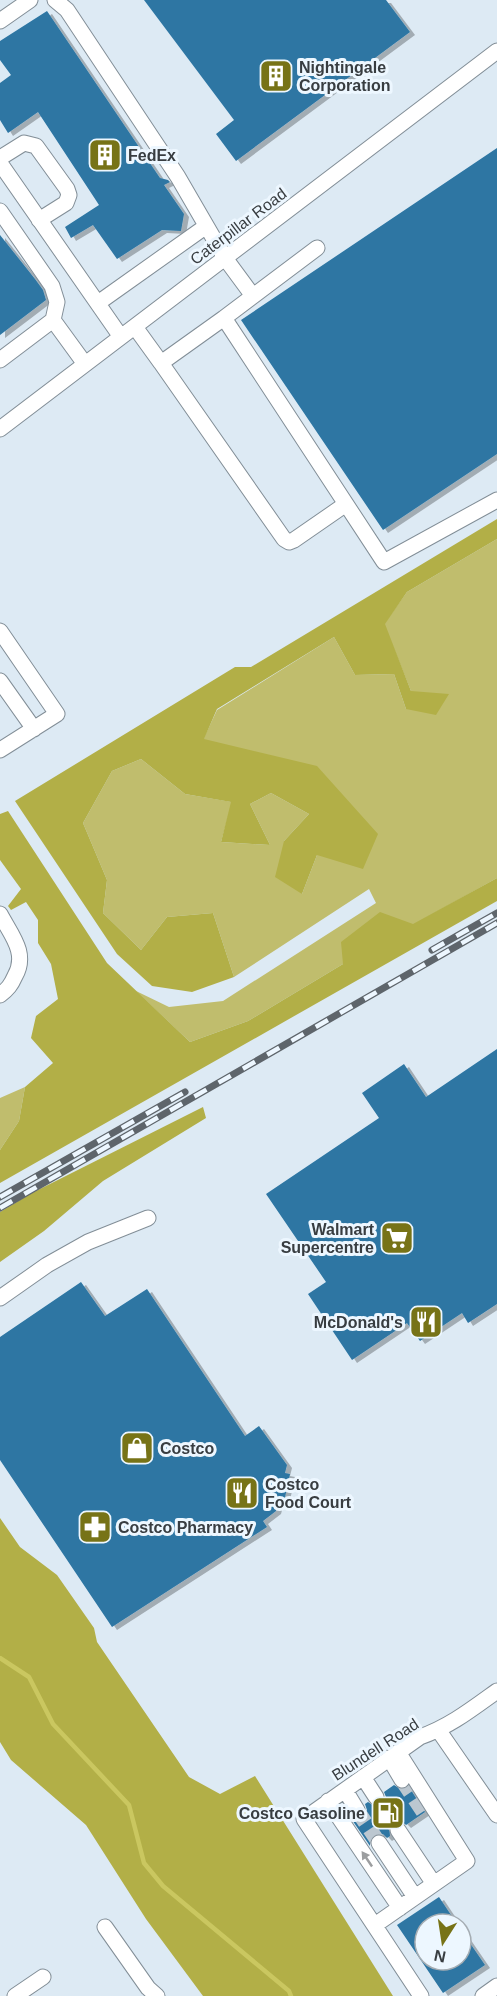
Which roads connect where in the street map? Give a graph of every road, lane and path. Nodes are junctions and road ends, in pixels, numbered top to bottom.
1 (30, 0) edge
2 (56, 0) edge
3 (0, 21) edge
4 (497, 51) edge
5 (0, 158) edge
6 (0, 164) edge
7 (0, 211) edge
8 (39, 220) junction
9 (205, 227) junction
10 (317, 248) dead end
11 (225, 258) junction
12 (253, 296) junction
13 (98, 303) junction
14 (224, 318) junction
15 (53, 320) junction
16 (135, 327) junction
17 (121, 337) junction
18 (0, 360) edge
19 (161, 363) junction
20 (86, 364) junction
21 (0, 429) edge
22 (497, 501) edge
23 (346, 504) junction
24 (0, 631) edge
25 (0, 681) edge
26 (34, 729) junction
27 (2, 746) edge
28 (0, 914) edge
29 (0, 995) edge
30 (148, 1218) dead end
31 (0, 1298) edge
32 (497, 1691) edge
33 (439, 1731) junction
34 (394, 1755) junction
35 (363, 1777) junction
36 (402, 1780) tunnel mouth
37 (345, 1790) junction
38 (376, 1797) tunnel mouth
39 (328, 1802) junction
40 (357, 1810) tunnel mouth
41 (424, 1813) tunnel mouth
42 (497, 1815) edge
43 (398, 1830) tunnel mouth
44 (379, 1843) tunnel mouth
45 (460, 1866) junction
46 (434, 1884) junction
47 (415, 1897) junction
48 (400, 1908) junction
49 (375, 1925) junction
50 (105, 1927) dead end
51 (43, 1977) dead end
52 (497, 1986) edge
53 (15, 1996) edge
54 (157, 1996) edge
55 (421, 1996) edge
56 (483, 1996) edge

1 - 3 street
2 - 9 street
4 - 11 street, Caterpillar Road
5 - 8 street
6 - 8 street
7 - 15 street
8 - 13 street
9 - 11 street
9 - 13 street
10 - 12 street
11 - 12 street
11 - 16 street, Caterpillar Road
12 - 14 street
13 - 17 street
14 - 19 street
14 - 23 street
15 - 18 street
15 - 20 street
16 - 17 street, Caterpillar Road
16 - 19 street
17 - 20 street, Caterpillar Road
19 - 23 street
20 - 21 street, Caterpillar Road
22 - 23 street
24 - 26 street
25 - 26 street
26 - 27 street
28 - 29 street
30 - 31 street
32 - 33 street, Blundell Road
33 - 34 street, Blundell Road
33 - 42 street
34 - 35 street, Blundell Road
34 - 36 street
34 - 45 street
35 - 37 street, Blundell Road
35 - 38 street
37 - 39 street, Blundell Road
37 - 40 street
48 -> 39 street
39 - 49 street, Blundell Road
41 - 45 street
43 - 46 street
44 - 47 street
45 - 46 street
46 - 47 street
47 - 48 street
48 - 49 street
49 - 55 street
50 - 54 street
51 - 53 street
52 - 56 street

